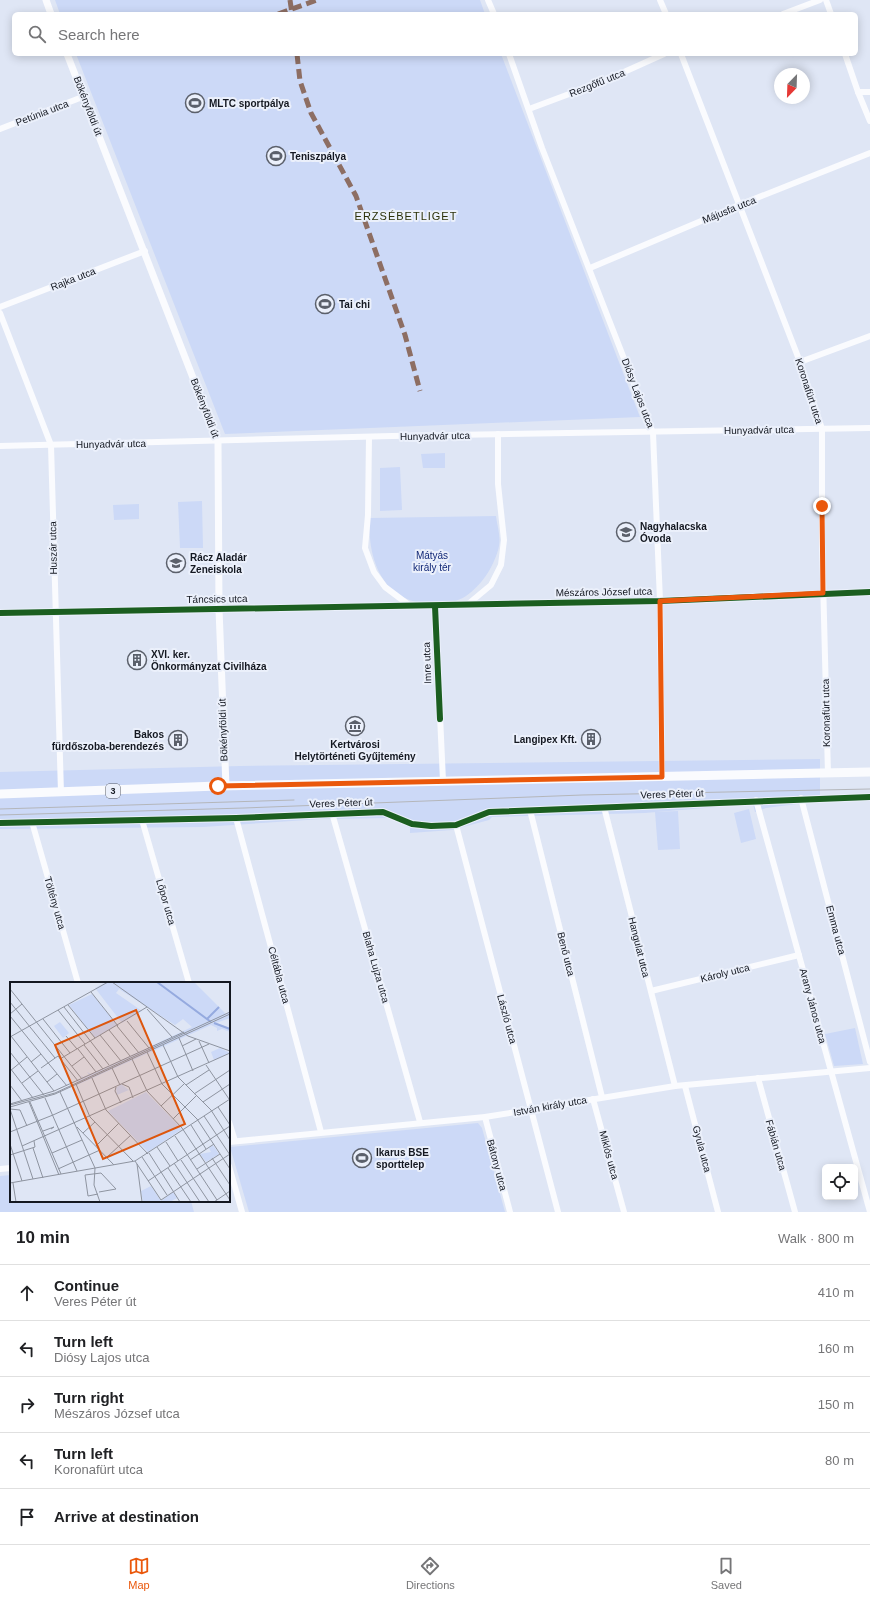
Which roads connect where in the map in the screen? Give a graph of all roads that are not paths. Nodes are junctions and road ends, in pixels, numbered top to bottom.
1 (46, 0) edge
2 (488, 0) edge
3 (660, 0) edge
4 (820, 0) edge
5 (826, 0) edge
6 (50, 12) edge
7 (493, 12) edge
8 (665, 12) edge
9 (788, 12) edge
10 (830, 12) edge
11 (69, 56) edge
12 (509, 56) edge
13 (660, 56) edge
14 (682, 56) edge
15 (846, 56) edge
16 (858, 92) junction
17 (870, 92) edge
18 (84, 96) junction
19 (529, 109) junction
20 (870, 120) edge
21 (0, 129) edge
22 (870, 153) edge
23 (740, 205) junction
24 (145, 251) junction
25 (590, 268) junction
26 (0, 307) edge
27 (0, 312) edge
28 (870, 336) edge
29 (800, 362) junction
30 (870, 428) edge
31 (822, 429) junction
32 (653, 433) junction
33 (498, 434) junction
34 (369, 437) junction
35 (218, 442) junction
36 (51, 445) junction
37 (0, 446) edge
38 (870, 592) edge
39 (823, 593) junction
40 (660, 601) junction
41 (409, 605) junction
42 (467, 605) junction
43 (435, 606) junction
44 (220, 609) junction
45 (54, 612) junction
46 (0, 613) edge
47 (870, 772) edge
48 (828, 774) junction
49 (662, 777) junction
50 (443, 781) junction
51 (226, 786) junction
52 (61, 793) junction
53 (0, 794) edge
54 (870, 797) edge
55 (801, 798) junction
56 (756, 800) junction
57 (604, 807) junction
58 (530, 810) junction
59 (332, 813) junction
60 (236, 818) junction
61 (142, 820) junction
62 (32, 822) junction
63 (0, 823) edge
64 (456, 825) junction
65 (799, 955) junction
66 (78, 982) edge
67 (189, 982) edge
68 (651, 991) junction
69 (870, 1062) edge
70 (870, 1068) edge
71 (831, 1072) junction
72 (758, 1078) junction
73 (674, 1086) junction
74 (685, 1086) junction
75 (602, 1097) junction
76 (593, 1099) junction
77 (531, 1110) junction
78 (485, 1117) junction
79 (420, 1122) junction
80 (230, 1129) edge
81 (321, 1132) junction
82 (232, 1142) edge
83 (10, 1168) edge
84 (0, 1169) edge
85 (230, 1170) edge
86 (242, 1212) edge
87 (510, 1212) edge
88 (558, 1212) edge
89 (624, 1212) edge
90 (718, 1212) edge
91 (795, 1212) edge
92 (870, 1212) edge

1 - 6 street
2 - 7 street
3 - 8 street
4 - 9 street
5 - 10 street
11 - 18 street, Bökényföldi út
12 - 19 street, Diósy Lajos utca
13 - 19 street, Rezgőfű utca
14 - 23 street, Koronafürt utca
15 - 16 street
16 - 17 street
16 - 20 street
18 - 21 street, Petúnia utca
18 - 24 street, Bökényföldi út
19 - 25 street, Diósy Lajos utca
22 - 23 street, Májusfa utca
23 - 25 street, Májusfa utca
23 - 29 street, Koronafürt utca
24 - 26 street, Rajka utca
24 - 35 street, Bökényföldi út
25 - 32 street, Diósy Lajos utca
27 - 36 street, Huszár utca
28 - 29 street
29 - 31 street, Koronafürt utca
30 - 31 street, Hunyadvár utca
31 - 32 street, Hunyadvár utca
31 - 39 street, Koronafürt utca
32 - 33 street, Hunyadvár utca
32 - 40 street, Diósy Lajos utca
33 - 34 street, Hunyadvár utca
33 - 42 street
34 - 35 street, Hunyadvár utca
34 - 41 street
35 - 36 street, Hunyadvár utca
35 - 44 street, Bökényföldi út
36 - 37 street, Hunyadvár utca
36 - 45 street, Huszár utca
38 - 39 street, Mészáros József utca
39 - 40 street, Mészáros József utca
39 - 48 street, Koronafürt utca
40 - 42 street, Mészáros József utca
40 - 49 street, Diósy Lajos utca
41 - 43 street, Táncsics utca
41 - 44 street, Táncsics utca
42 - 43 street, Mészáros József utca
43 - 50 street, Imre utca
44 - 45 street, Táncsics utca
44 - 51 street, Bökényföldi út
45 - 46 street, Táncsics utca
45 - 52 street, Huszár utca
47 - 48 main road, Veres Péter út / 3
48 - 49 main road, Veres Péter út / 3
49 - 50 main road, Veres Péter út / 3
50 - 51 main road, Veres Péter út / 3
51 - 52 main road, Veres Péter út / 3
52 - 53 main road, Veres Péter út / 3
54 - 55 street, Veres Péter út
55 - 56 street, Veres Péter út
55 - 69 street, Emma utca
56 - 57 street, Veres Péter út
56 - 65 street, Arany János utca
57 - 58 street, Veres Péter út
57 - 68 street, Hangulat utca
58 - 64 street, Veres Péter út
58 - 75 street, Benő utca
59 - 60 street, Veres Péter út
59 - 64 street, Veres Péter út
59 - 79 street, Blaha Lujza utca
60 - 61 street, Veres Péter út
60 - 81 street, Céltábla utca
61 - 62 street, Veres Péter út
61 - 67 street, Lőpor utca
62 - 63 street, Veres Péter út
62 - 66 street, Töltény utca
64 - 77 street, László utca
65 - 68 street, Károly utca
65 - 71 street, Arany János utca
68 - 73 street, Hangulat utca
70 - 71 street, István király utca
71 - 72 street, István király utca
71 - 92 street, Arany János utca
72 - 74 street, István király utca
72 - 91 street, Fábián utca
73 - 74 street, István király utca
73 - 75 street, István király utca
74 - 90 street, Gyula utca
75 - 76 street, István király utca
76 - 77 street, István király utca
76 - 89 street, Miklós utca
77 - 78 street, István király utca
77 - 88 street, László utca
78 - 79 street, István király utca
78 - 87 street, Bátony utca
79 - 81 street, István király utca
80 - 82 street
81 - 82 street, István király utca
83 - 84 street
85 - 86 street

